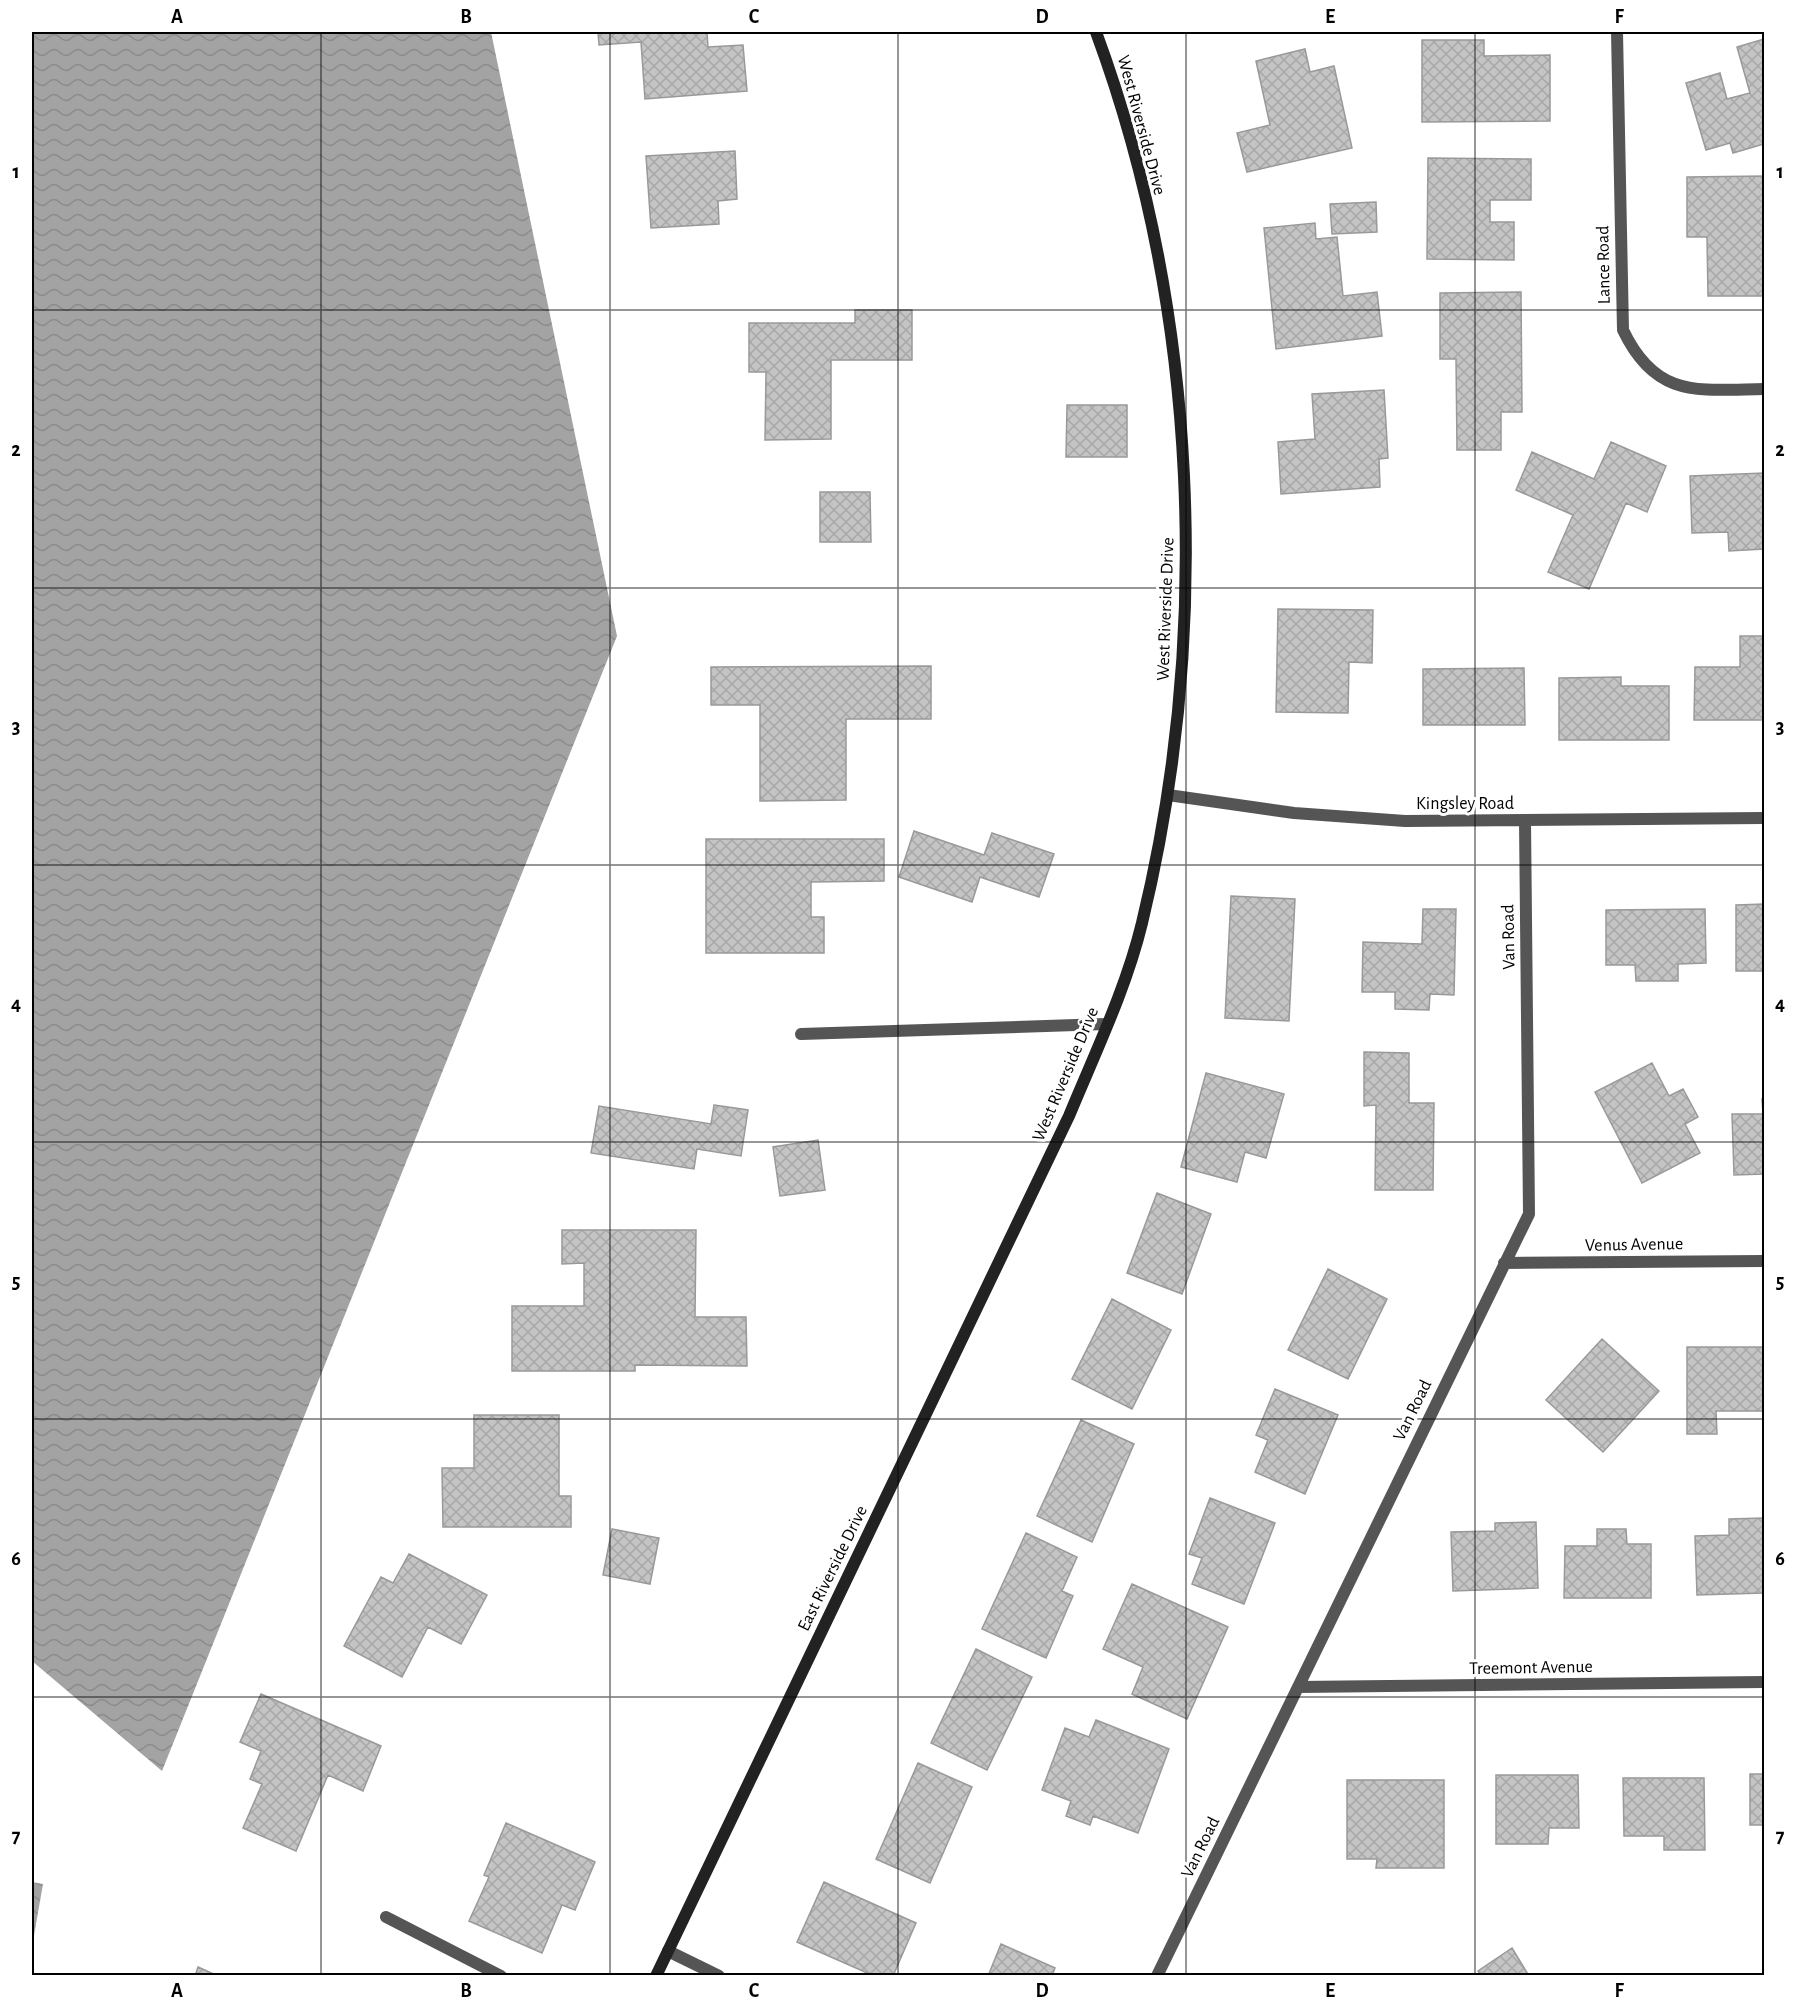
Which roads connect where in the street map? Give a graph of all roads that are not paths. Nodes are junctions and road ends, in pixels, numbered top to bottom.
1 (1096, 32) edge
2 (1617, 32) edge
3 (1764, 389) edge
4 (1168, 795) junction
5 (1764, 818) edge
6 (1525, 821) junction
7 (1106, 1024) junction
8 (801, 1034) dead end
9 (1041, 1175) joint
10 (1764, 1261) edge
11 (1504, 1263) junction
12 (1764, 1682) edge
13 (1298, 1687) junction
14 (386, 1917) dead end
15 (668, 1951) junction
16 (501, 1976) edge
17 (656, 1976) edge
18 (719, 1976) edge
19 (1157, 1976) edge

1 - 4 street, West Riverside Drive
2 - 3 street, Lance Road
4 - 6 street, Kingsley Road
4 - 7 street, West Riverside Drive
5 - 6 street, Kingsley Road
6 - 11 street, Van Road
7 - 8 street
7 - 9 street, West Riverside Drive
9 - 15 street, East Riverside Drive
10 - 11 street, Venus Avenue
11 - 13 street, Van Road
12 - 13 street, Treemont Avenue
13 - 19 street, Van Road
14 - 16 street
15 - 17 street, East Riverside Drive
15 - 18 street

